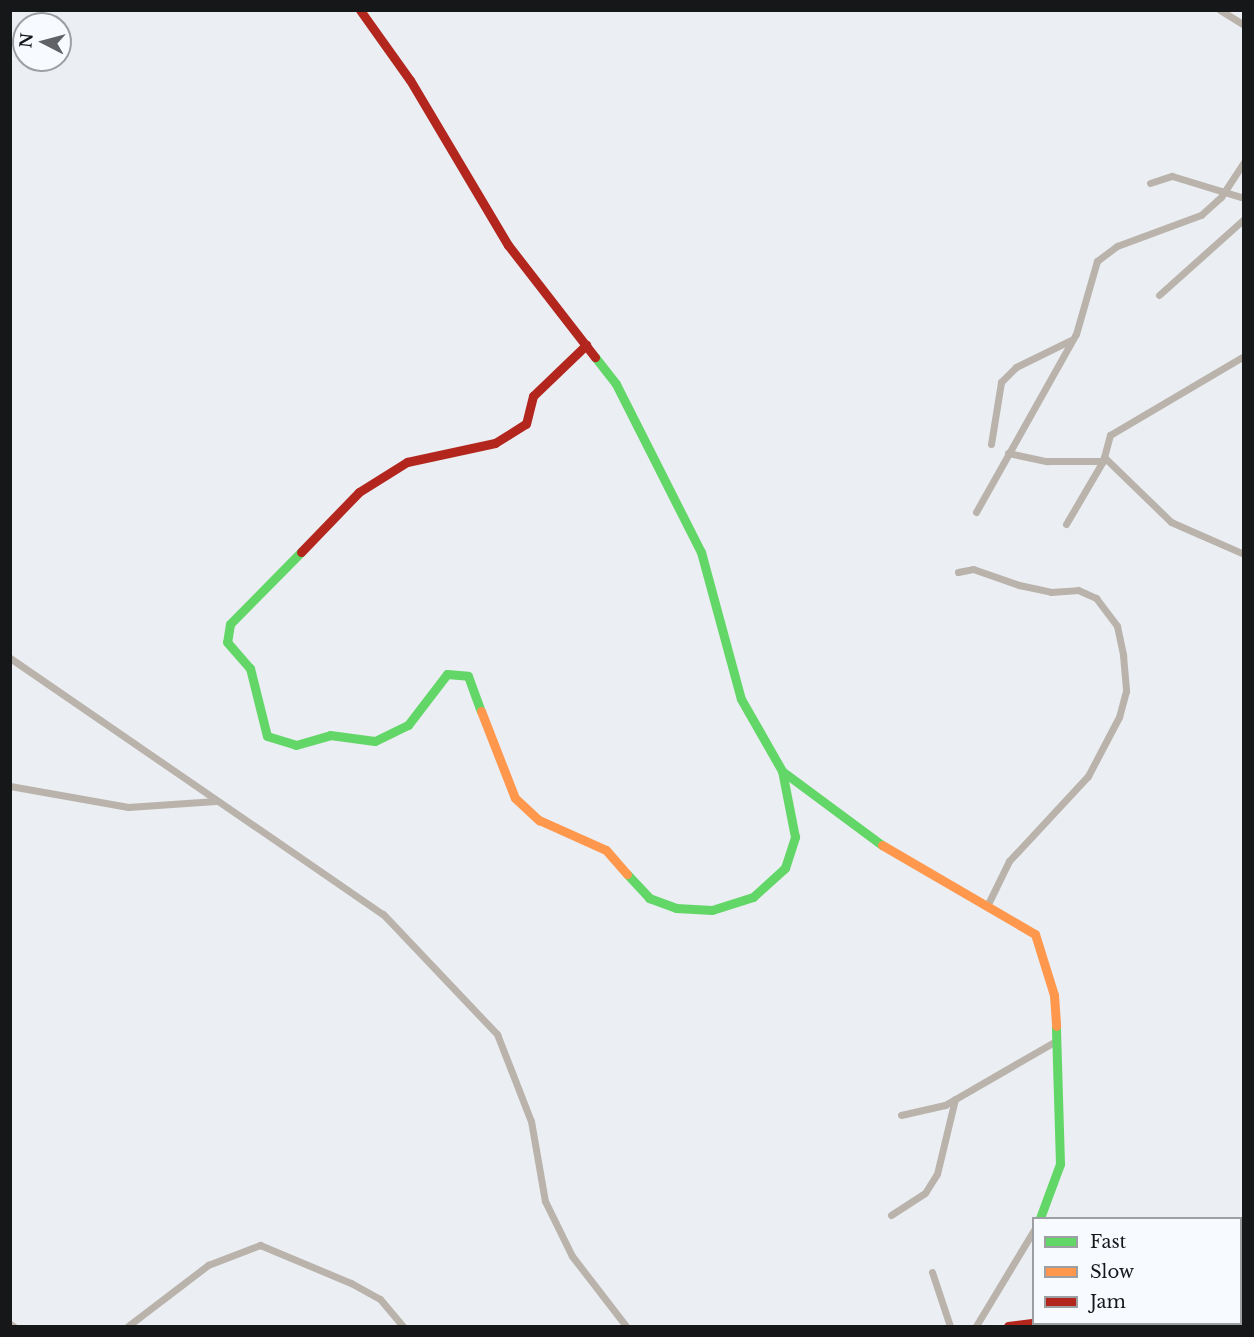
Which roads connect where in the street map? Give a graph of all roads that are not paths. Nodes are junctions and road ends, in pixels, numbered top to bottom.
1 (360, 10) edge
2 (1220, 10) edge
3 (1244, 25) edge
4 (1244, 162) edge
5 (1150, 183) dead end
6 (1224, 193) junction
7 (1244, 198) edge
8 (1244, 219) edge
9 (1159, 296) dead end
10 (1073, 339) junction
11 (586, 345) junction
12 (1244, 356) edge
13 (991, 444) dead end
14 (1008, 453) junction
15 (1103, 459) junction
16 (976, 512) dead end
17 (1066, 524) dead end
18 (1244, 554) edge
19 (957, 572) dead end
20 (10, 658) edge
21 (782, 771) junction
22 (10, 786) edge
23 (216, 801) junction
24 (988, 904) junction
25 (1056, 1041) junction
26 (956, 1099) junction
27 (901, 1115) dead end
28 (891, 1215) dead end
29 (1040, 1217) edge
30 (1032, 1233) edge
31 (932, 1272) dead end
32 (1032, 1323) edge
33 (128, 1326) edge
34 (403, 1326) edge
35 (626, 1326) edge
36 (950, 1326) edge
37 (976, 1326) edge
38 (1008, 1326) edge

1 - 11 street
2 - 3 street
4 - 6 street
5 - 6 street
6 - 7 street
6 - 10 street
8 - 9 street
10 - 13 street
10 - 14 street
11 - 21 street
11 - 21 street
12 - 15 street
14 - 15 street
14 - 16 street
15 - 17 street
15 - 18 street
19 - 24 street
20 - 23 street
21 - 24 street
22 - 23 street
23 - 35 street
24 - 25 street
25 - 26 street
25 - 29 street
26 - 27 street
26 - 28 street
30 - 37 street
31 - 36 street
32 - 38 street
33 - 34 street

